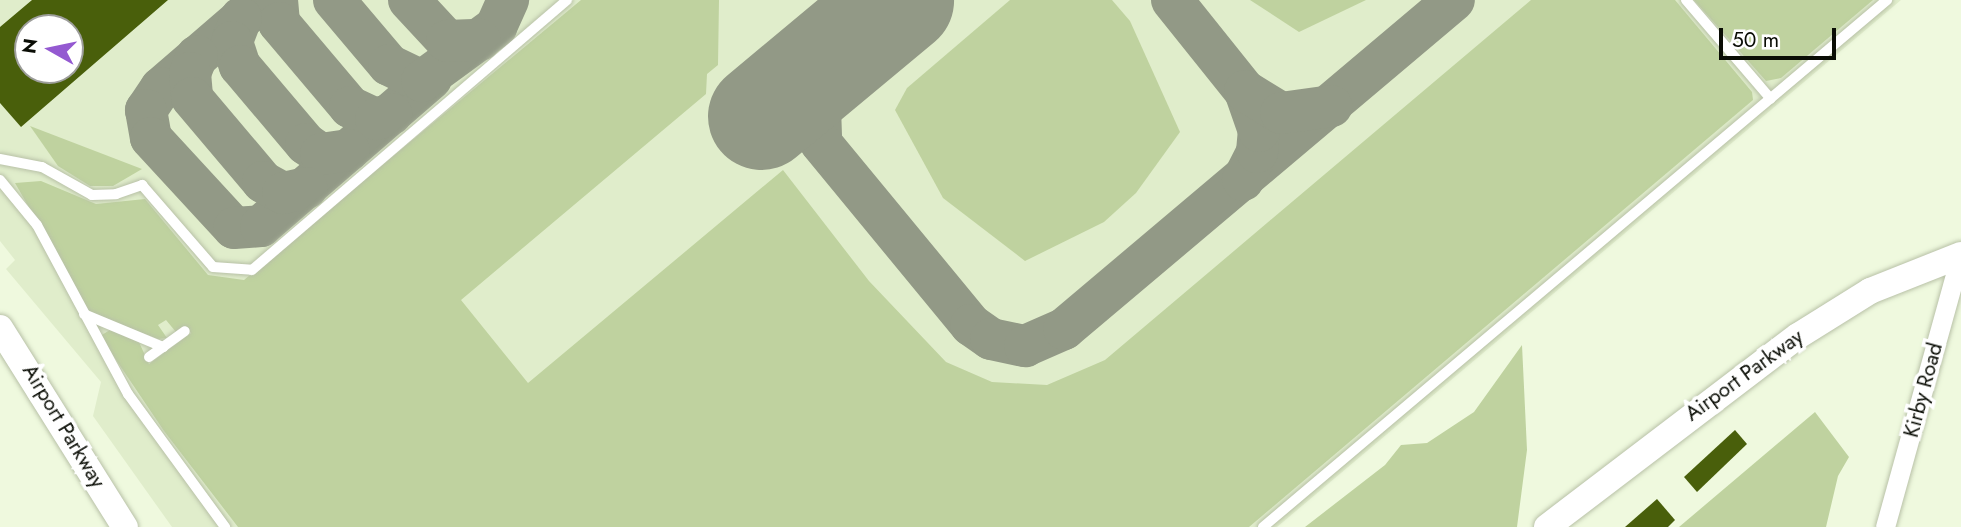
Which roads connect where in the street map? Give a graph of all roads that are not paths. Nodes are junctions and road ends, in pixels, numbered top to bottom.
1 (567, 0) edge
2 (1686, 0) edge
3 (1887, 0) edge
4 (1771, 99) junction
5 (0, 159) edge
6 (0, 180) edge
7 (1961, 255) edge
8 (84, 314) junction
9 (0, 328) edge
10 (185, 331) dead end
11 (163, 347) junction
12 (149, 357) dead end
13 (125, 527) edge
14 (225, 527) edge
15 (1263, 527) edge
16 (1547, 527) edge
17 (1885, 527) edge

1 - 5 lane
2 - 4 lane
3 - 4 lane
4 - 15 lane
6 - 8 lane
7 - 16 main road, Airport Parkway
7 - 17 street, Kirby Road
8 - 11 lane
8 - 14 lane
9 - 13 main road, Airport Parkway
10 - 11 lane
11 - 12 lane

